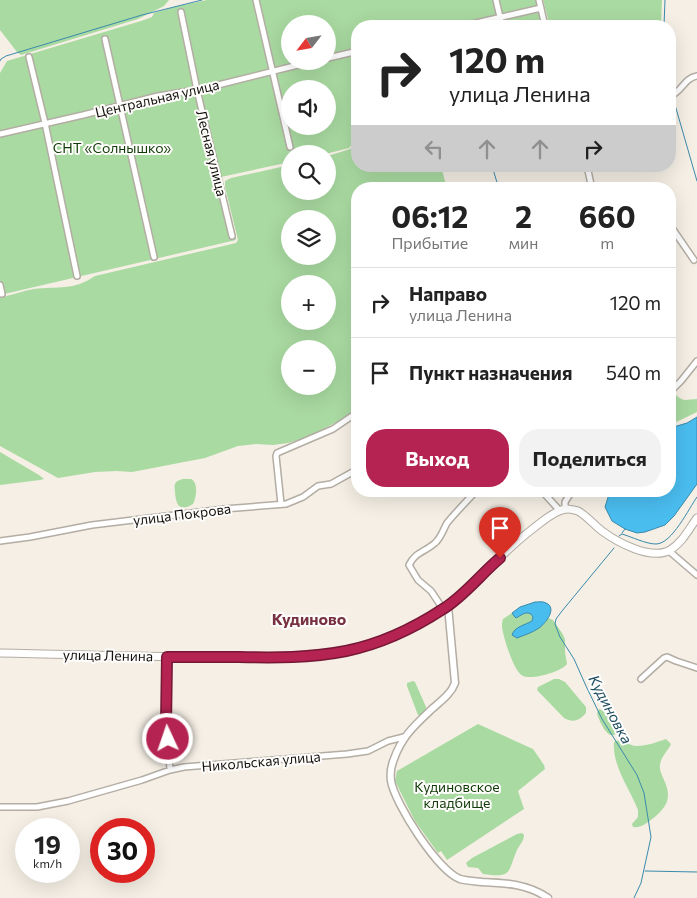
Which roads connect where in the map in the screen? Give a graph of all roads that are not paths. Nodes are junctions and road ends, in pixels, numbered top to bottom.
1 (256, 0) edge
2 (496, 0) edge
3 (539, 0) edge
4 (541, 8) junction
5 (181, 12) dead end
6 (500, 18) junction
7 (490, 20) edge
8 (544, 20) edge
9 (105, 39) dead end
10 (351, 53) edge
11 (29, 56) dead end
12 (336, 56) edge
13 (281, 69) edge
14 (273, 71) junction
15 (697, 76) edge
16 (197, 90) junction
17 (676, 93) edge
18 (121, 105) junction
19 (45, 123) junction
20 (0, 134) edge
21 (290, 145) edge
22 (676, 233) edge
23 (232, 236) dead end
24 (154, 257) dead end
25 (694, 260) dead end
26 (77, 276) dead end
27 (0, 285) edge
28 (2, 294) dead end
29 (697, 362) edge
30 (676, 386) edge
31 (351, 417) edge
32 (351, 473) edge
33 (471, 497) edge
34 (548, 497) edge
35 (568, 497) edge
36 (281, 504) junction
37 (562, 510) junction
38 (697, 518) edge
39 (0, 541) edge
40 (669, 551) junction
41 (697, 574) edge
42 (446, 608) junction
43 (0, 653) edge
44 (167, 657) junction
45 (697, 668) edge
46 (641, 679) dead end
47 (404, 737) junction
48 (170, 770) junction
49 (0, 807) edge
50 (548, 898) edge

1 - 14 street
2 - 6 street
3 - 4 street
4 - 6 street
4 - 8 street
5 - 16 street, Лесная улица
6 - 7 street
9 - 18 street
10 - 12 street
11 - 19 street
13 - 14 street, Центральная улица
14 - 16 street, Центральная улица
14 - 21 street
15 - 17 street
16 - 18 street, Центральная улица
16 - 23 street, Лесная улица
18 - 19 street, Центральная улица
18 - 24 street
19 - 20 street, Центральная улица
19 - 26 street
22 - 25 street
27 - 28 street
29 - 30 street
31 - 36 street
32 - 36 street, улица Покрова
33 - 42 street
34 - 37 street
35 - 37 street
36 - 39 street, улица Покрова
37 - 40 main road
37 - 42 main road, улица Ленина
38 - 40 main road
40 - 41 street
42 - 44 main road, улица Ленина
42 - 47 street
43 - 44 main road, улица Ленина
44 - 48 street
45 - 46 street
47 - 48 street, Никольская улица
47 - 50 street
48 - 49 street, Никольская улица

